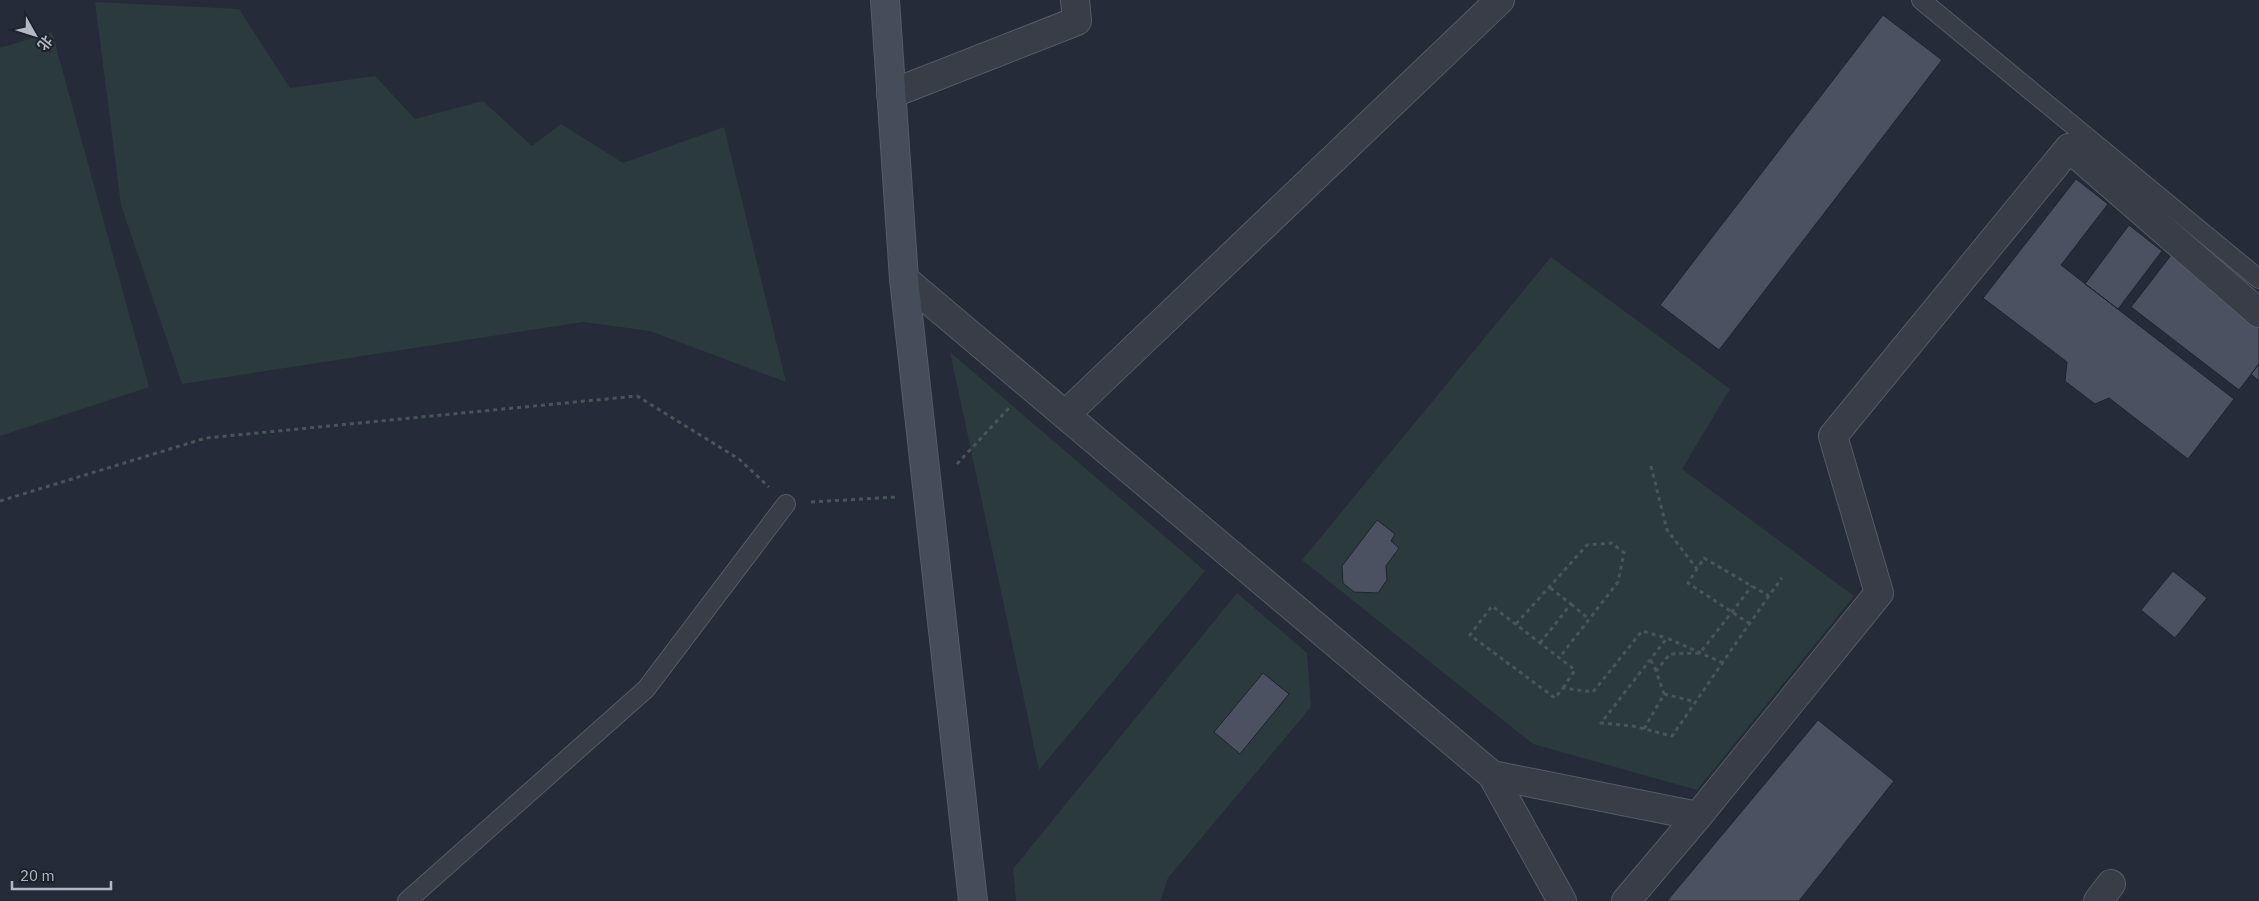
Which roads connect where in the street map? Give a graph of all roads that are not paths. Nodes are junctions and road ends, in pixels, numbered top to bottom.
1 (885, 0) edge
2 (1075, 0) edge
3 (1500, 0) edge
4 (1921, 0) edge
5 (891, 94) junction
6 (904, 278) junction
7 (2259, 279) edge
8 (2259, 313) edge
9 (1065, 415) junction
10 (786, 504) road end
11 (1492, 776) junction
12 (1698, 816) junction
13 (407, 901) edge
14 (972, 901) edge
15 (1562, 901) edge
16 (1626, 901) edge

1 - 5 street
2 - 5 street
3 - 9 street
4 - 7 lane
5 - 6 street
6 - 9 street
6 - 14 street
8 - 12 street
9 - 11 street
10 - 13 lane
11 - 12 street
11 - 15 street
12 - 16 street

